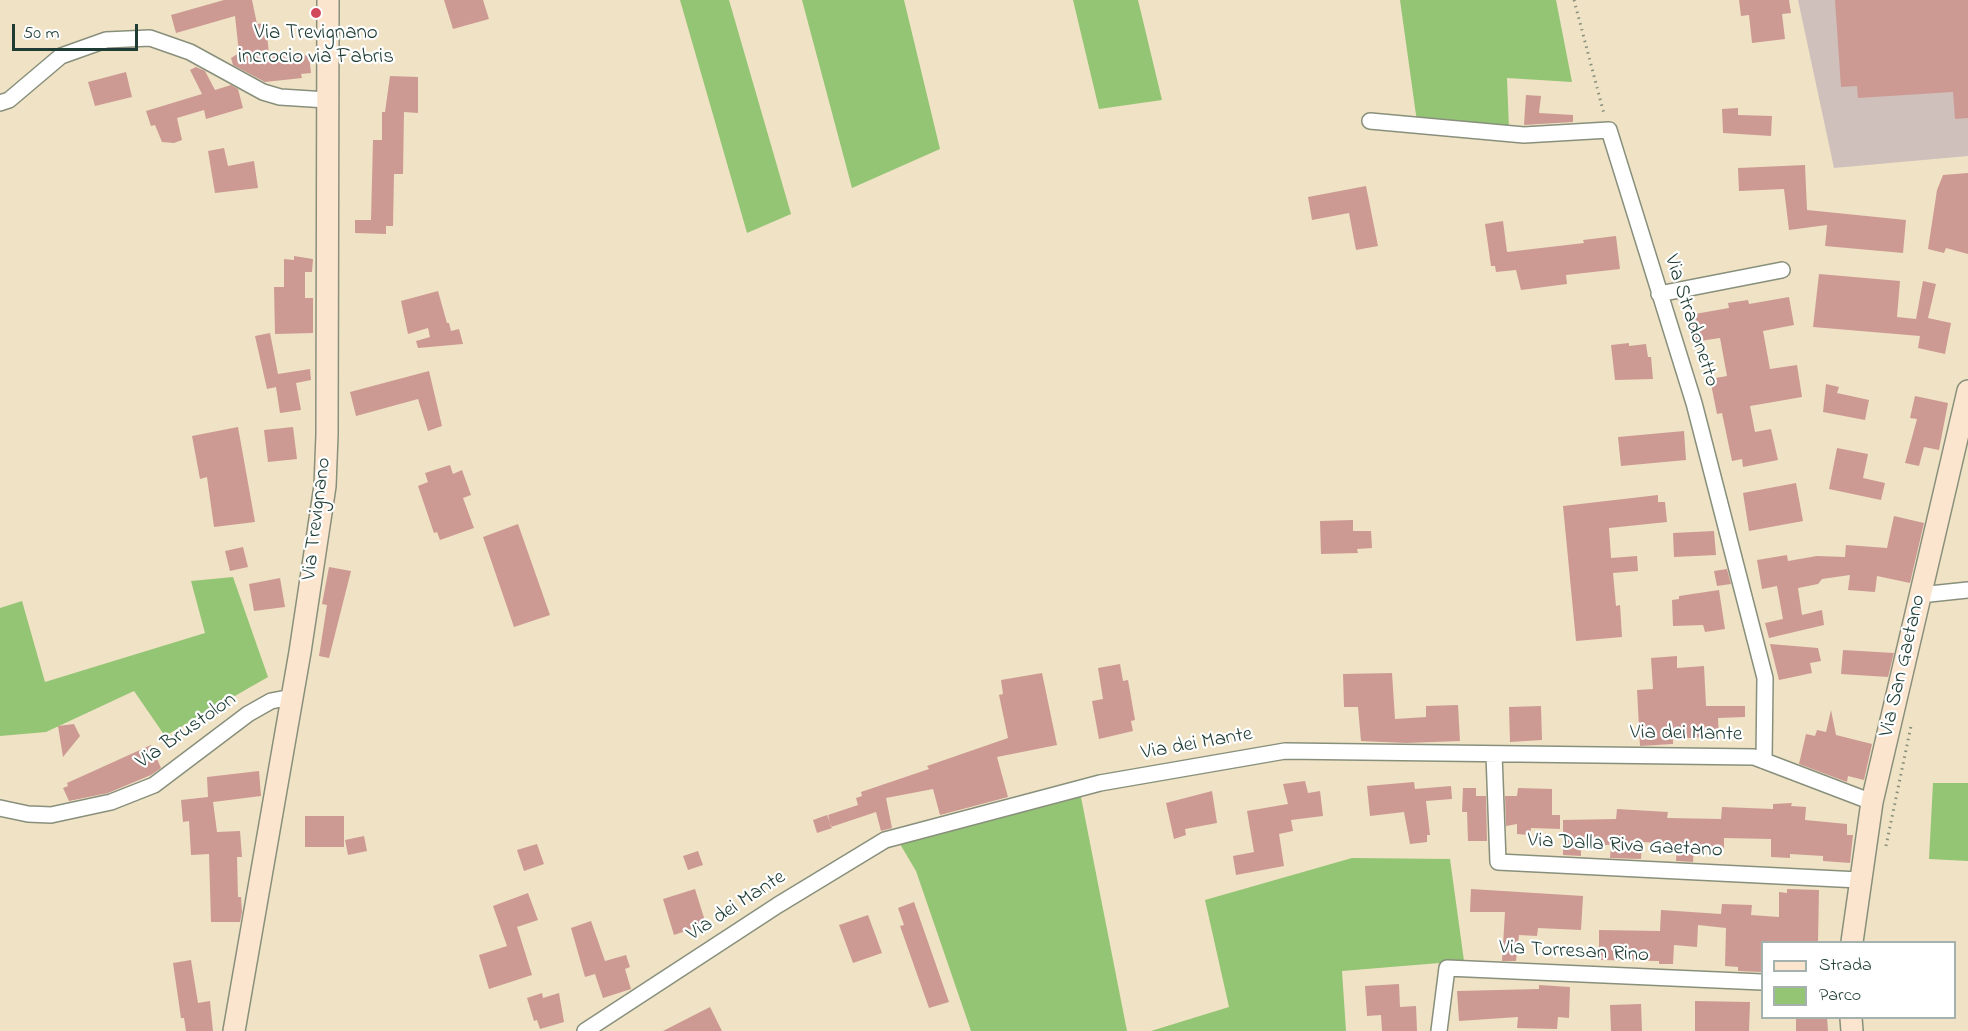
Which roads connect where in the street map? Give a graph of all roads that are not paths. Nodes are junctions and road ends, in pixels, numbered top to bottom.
1 (328, 0) edge
2 (327, 100) junction
3 (0, 103) edge
4 (1370, 121) dead end
5 (1782, 270) dead end
6 (1659, 294) junction
7 (1968, 391) edge
8 (1968, 590) edge
9 (1920, 595) junction
10 (292, 697) junction
11 (1494, 754) junction
12 (1764, 760) junction
13 (1872, 802) junction
14 (0, 808) edge
15 (1859, 880) junction
16 (1852, 941) edge
17 (1761, 982) edge
18 (234, 1031) edge
19 (585, 1031) edge
20 (1439, 1031) edge

1 - 2 main road, Via Trevignano
2 - 3 street
2 - 10 main road, Via Trevignano
4 - 6 street, Via Stradonetto
5 - 6 street
6 - 12 street, Via Stradonetto
7 - 9 main road, Via San Gaetano
8 - 9 street
9 - 13 main road, Via San Gaetano
10 - 14 street, Via Brustolon
10 - 18 main road, Via Trevignano
11 - 12 street, Via dei Mante
11 - 15 street, Via Dalla Riva Gaetano
11 - 19 street, Via dei Mante
12 - 13 street, Via dei Mante
13 - 15 main road, Via San Gaetano
15 - 16 main road, Via San Gaetano
17 - 20 street, Via Torresan Rino

